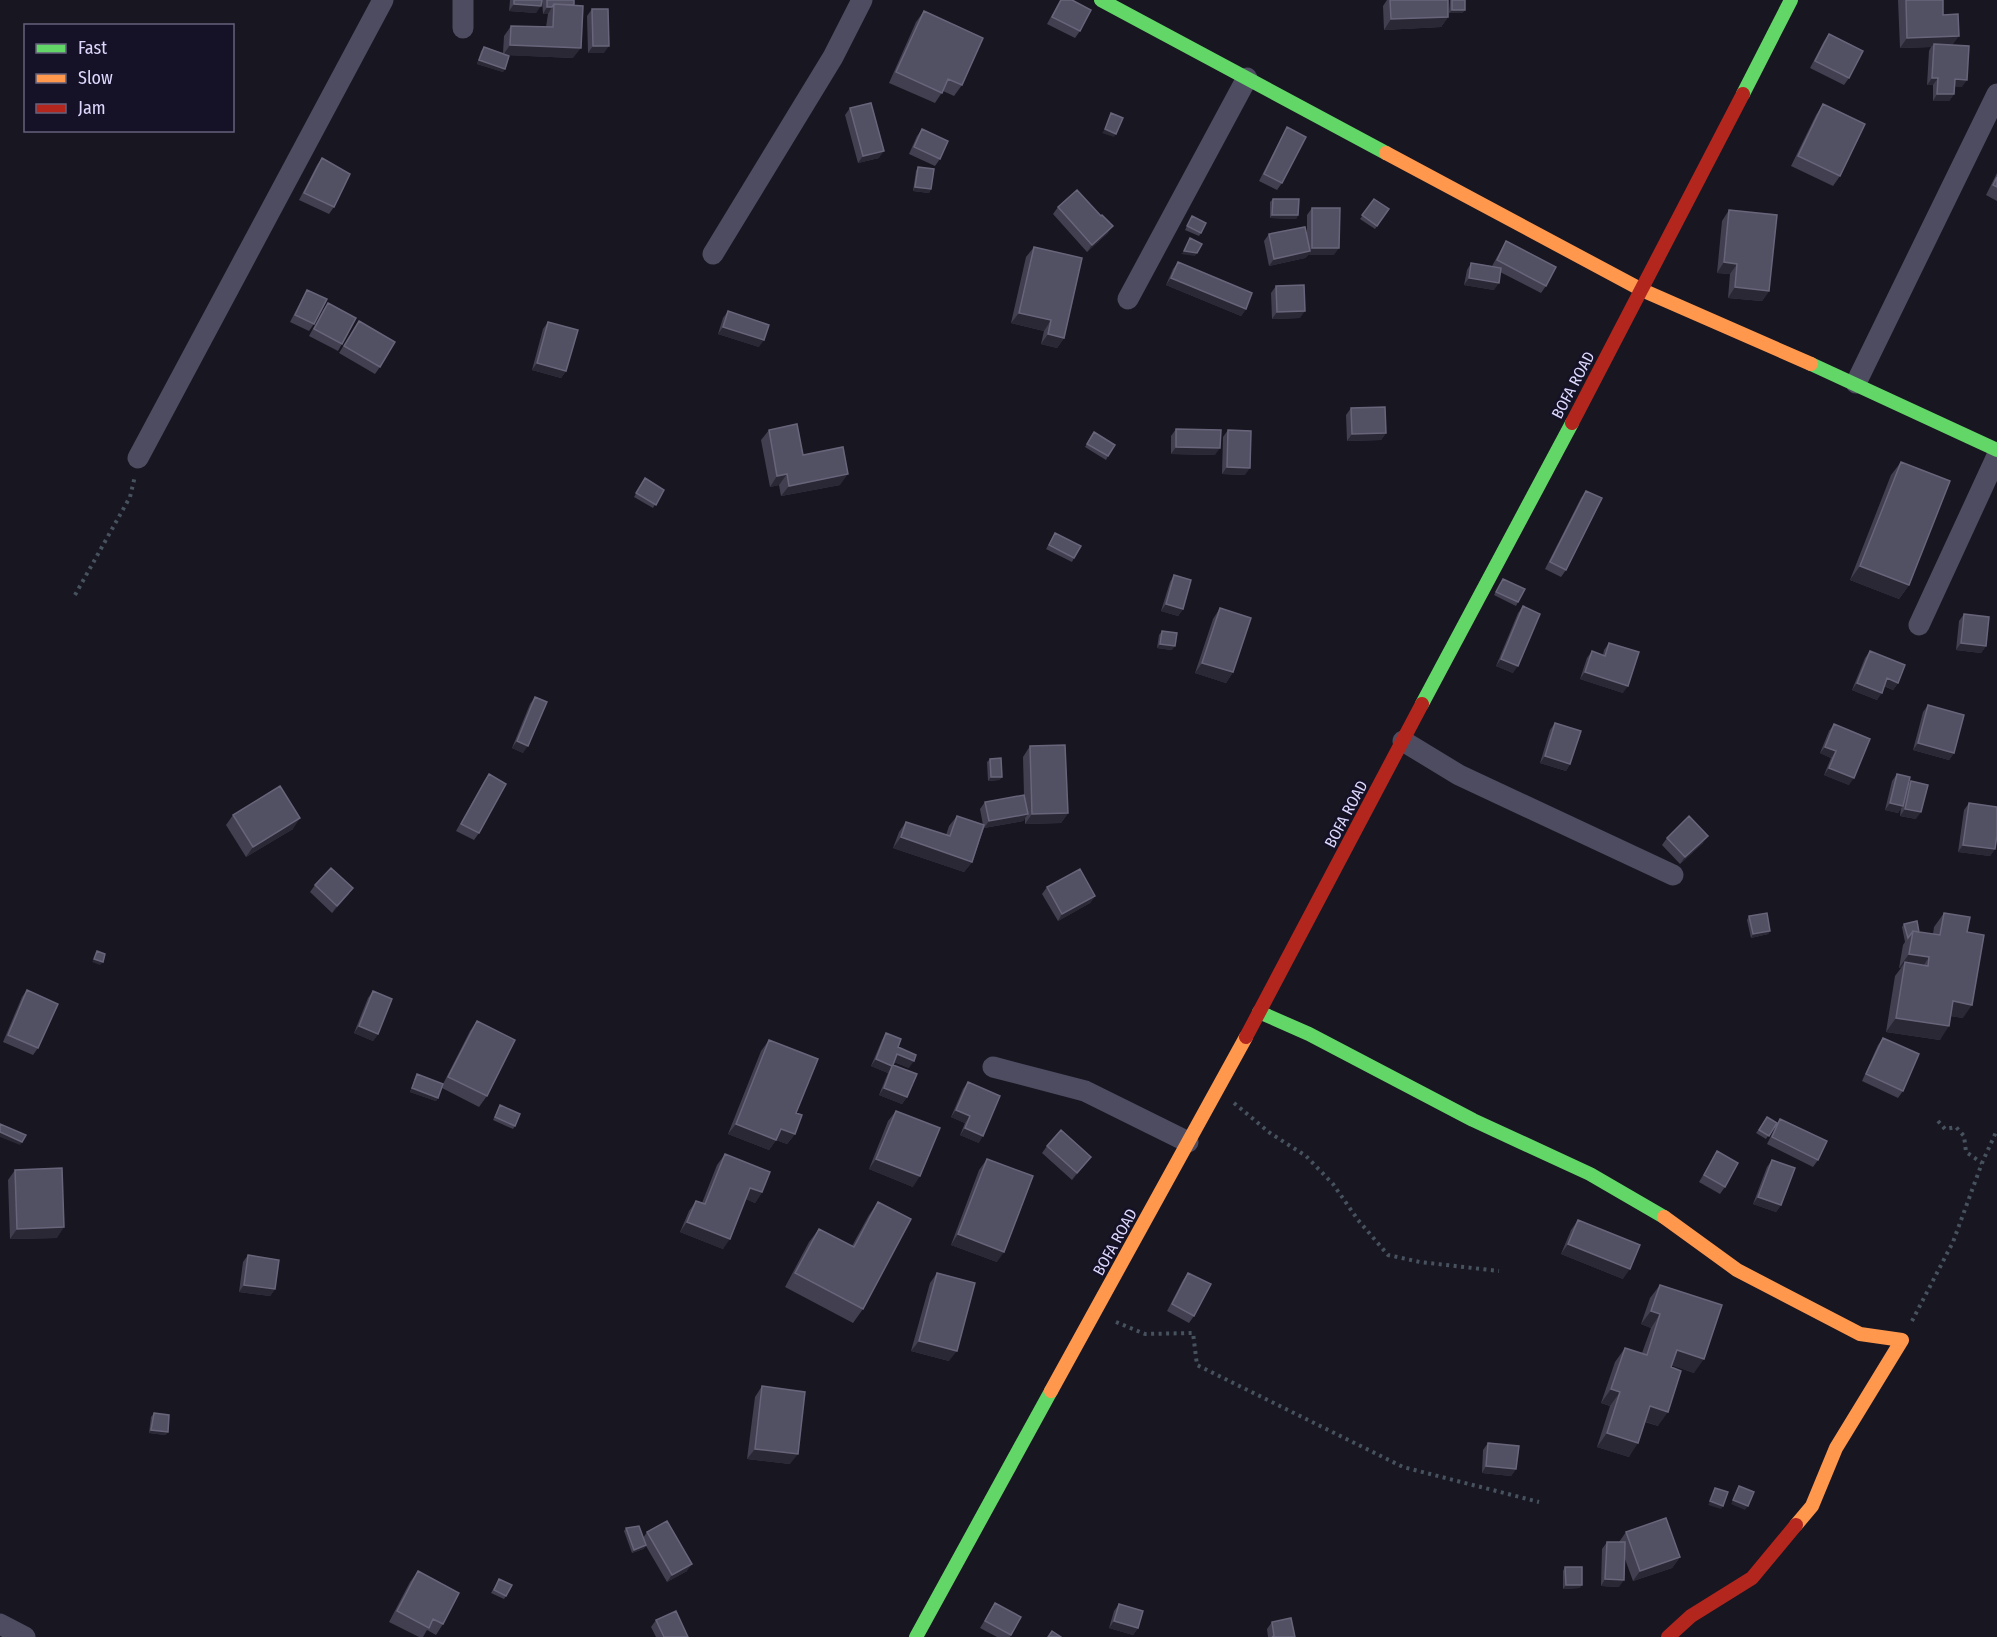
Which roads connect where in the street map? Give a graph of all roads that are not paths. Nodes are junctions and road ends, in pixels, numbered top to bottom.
1 (383, 0) edge
2 (463, 0) edge
3 (862, 0) edge
4 (1101, 0) edge
5 (1791, 0) edge
6 (463, 28) dead end
7 (1247, 78) junction
8 (1997, 94) edge
9 (713, 254) dead end
10 (1642, 290) junction
11 (1128, 299) dead end
12 (1856, 383) junction
13 (1997, 450) edge
14 (1997, 456) edge
15 (138, 458) road end
16 (1919, 625) dead end
17 (1403, 741) junction
18 (1673, 874) dead end
19 (1259, 1012) junction
20 (993, 1067) dead end
21 (1188, 1142) junction
22 (0, 1624) edge
23 (25, 1637) edge
24 (916, 1637) edge
25 (1668, 1637) edge

1 - 15 street
2 - 6 street
3 - 9 street
4 - 7 street
5 - 10 street, BOFA ROAD
7 - 10 street
7 - 11 street
8 - 12 street
10 - 12 street
10 - 17 street, BOFA ROAD
12 - 13 street
14 - 16 street
17 - 18 street
17 - 19 street, BOFA ROAD
19 - 21 street, BOFA ROAD
19 - 25 street
20 - 21 street
21 - 24 street, BOFA ROAD
22 - 23 street

